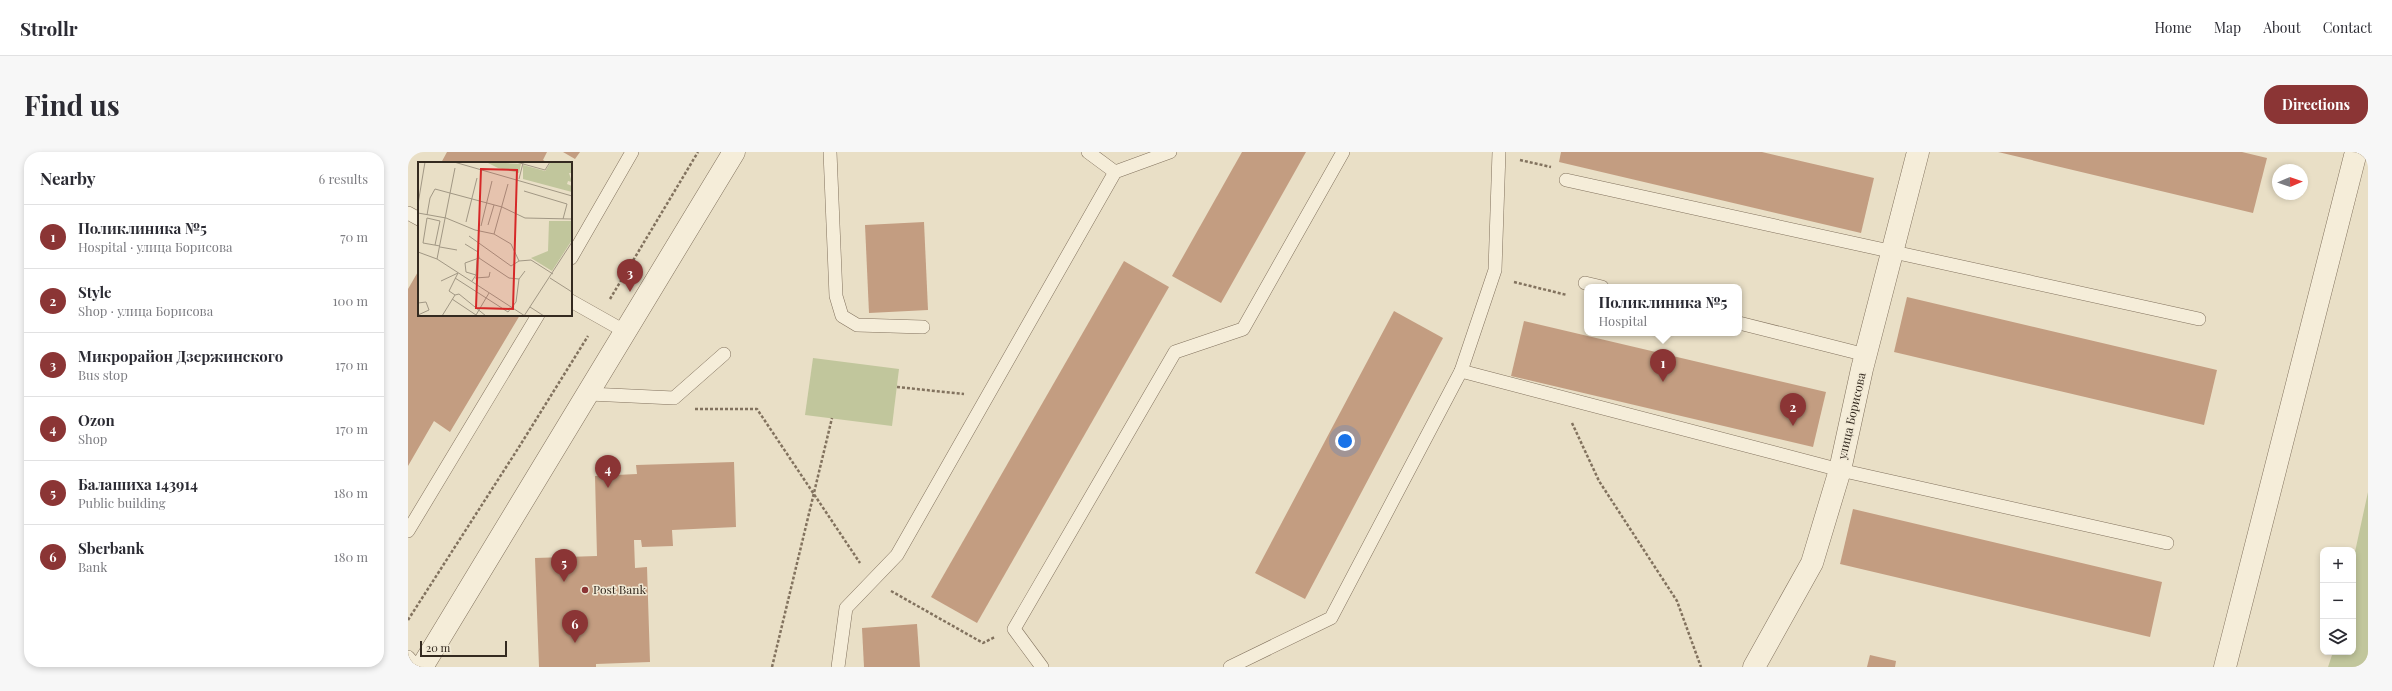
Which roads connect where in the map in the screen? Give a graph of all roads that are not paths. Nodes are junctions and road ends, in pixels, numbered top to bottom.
1 (632, 152) edge
2 (734, 152) edge
3 (830, 152) edge
4 (1088, 152) edge
5 (1170, 152) edge
6 (1343, 152) edge
7 (1499, 152) edge
8 (1918, 152) edge
9 (2356, 152) edge
10 (1115, 172) junction
11 (1566, 180) dead end
12 (408, 212) edge
13 (418, 217) edge
14 (1892, 253) junction
15 (572, 256) edge
16 (1584, 283) dead end
17 (1588, 284) edge
18 (572, 302) edge
19 (537, 316) edge
20 (2199, 319) dead end
21 (1742, 324) edge
22 (923, 327) dead end
23 (626, 332) junction
24 (724, 354) dead end
25 (1866, 355) junction
26 (1461, 371) junction
27 (589, 394) junction
28 (1840, 470) junction
29 (408, 531) edge
30 (2167, 543) dead end
31 (408, 657) edge
32 (417, 667) edge
33 (422, 667) edge
34 (838, 667) edge
35 (1042, 667) edge
36 (1230, 667) edge
37 (1754, 667) edge
38 (2225, 667) edge

1 - 15 lane
2 - 23 street
3 - 22 lane
4 - 10 lane
5 - 10 lane
6 - 35 lane
7 - 26 lane
8 - 14 street, улица Борисова
9 - 38 street
10 - 34 lane
11 - 14 lane
12 - 13 lane
14 - 20 lane
14 - 25 street, улица Борисова
16 - 17 lane
18 - 23 lane
19 - 29 lane
21 - 25 lane
23 - 27 street
24 - 27 lane
25 - 28 street, улица Борисова
26 - 28 lane
26 - 36 lane
27 - 33 street
28 - 30 lane
28 - 37 street, улица Борисова
31 - 32 lane

